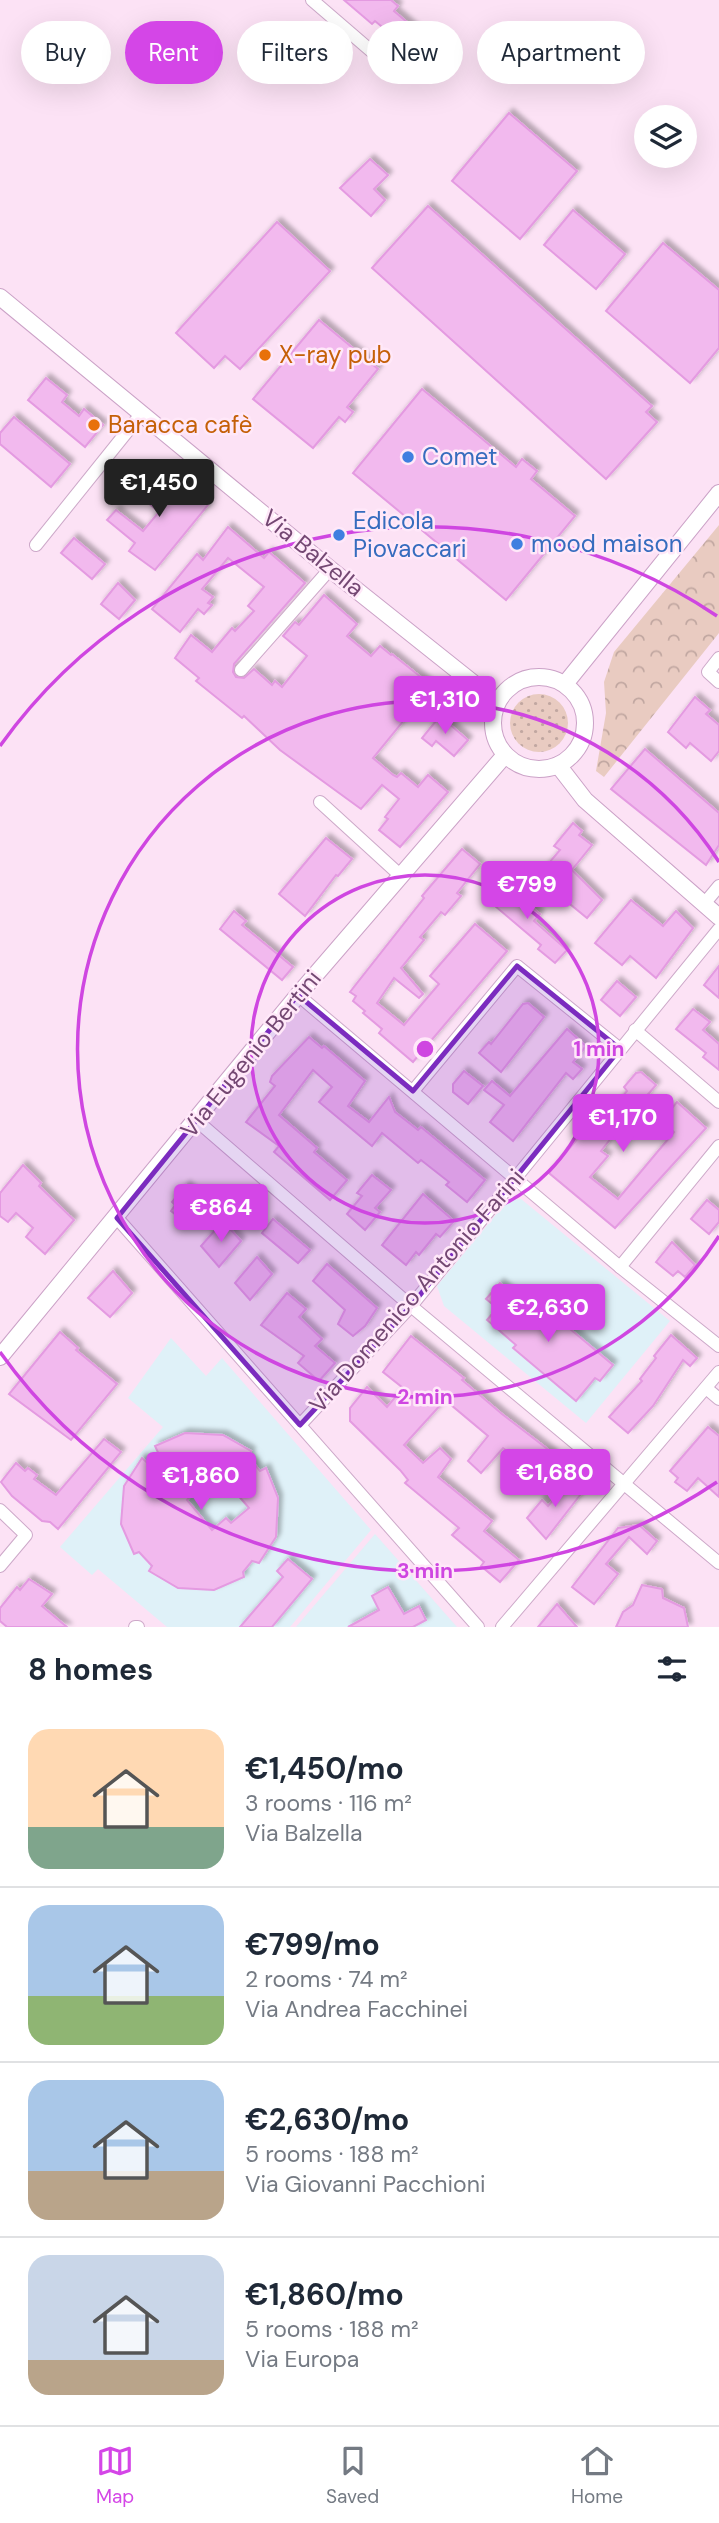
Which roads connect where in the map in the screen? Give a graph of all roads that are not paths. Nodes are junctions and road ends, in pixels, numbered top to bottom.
1 (312, 0) edge
2 (367, 47) edge
3 (0, 297) edge
4 (142, 414) junction
5 (719, 493) edge
6 (36, 545) dead end
7 (330, 569) junction
8 (719, 658) edge
9 (241, 670) dead end
10 (719, 682) edge
11 (565, 684) junction
12 (497, 702) junction
13 (505, 755) junction
14 (558, 765) junction
15 (320, 802) dead end
16 (401, 876) junction
17 (719, 886) edge
18 (704, 904) junction
19 (719, 917) edge
20 (719, 929) edge
21 (298, 995) junction
22 (635, 1030) junction
23 (620, 1049) junction
24 (413, 1091) junction
25 (719, 1102) edge
26 (197, 1121) junction
27 (719, 1146) edge
28 (516, 1179) junction
29 (117, 1218) junction
30 (620, 1267) junction
31 (411, 1306) junction
32 (719, 1346) edge
33 (0, 1357) edge
34 (719, 1372) edge
35 (706, 1388) junction
36 (719, 1399) edge
37 (300, 1424) junction
38 (625, 1483) junction
39 (0, 1510) edge
40 (719, 1563) edge
41 (0, 1566) edge
42 (478, 1627) edge
43 (502, 1627) edge

1 - 2 street
3 - 4 street, Via Balzella
4 - 6 street
4 - 7 street, Via Balzella
5 - 11 street
7 - 9 street
7 - 12 street, Via Balzella
8 - 10 street
11 - 12 street
11 - 14 street
12 - 13 street
13 - 14 street
13 - 16 street, Via Eugenio Bertini
14 - 18 street
15 - 16 street
16 - 21 street, Via Eugenio Bertini
17 - 18 street
18 - 19 street
20 - 22 street, Via Domenico Antonio Farini
21 - 24 street
21 - 26 street, Via Eugenio Bertini
22 - 23 street, Via Domenico Antonio Farini
22 - 25 street
23 - 24 street
23 - 28 street, Via Domenico Antonio Farini
24 - 28 street
26 - 29 street, Via Eugenio Bertini
26 - 31 street
27 - 30 street
28 - 30 street
28 - 31 street, Via Domenico Antonio Farini
29 - 33 street, Via Eugenio Bertini
29 - 37 street
30 - 32 street
31 - 37 street, Via Domenico Antonio Farini
31 - 38 street
34 - 35 street
35 - 36 street
35 - 38 street
37 - 42 street
38 - 40 street
38 - 43 street
39 - 41 street

